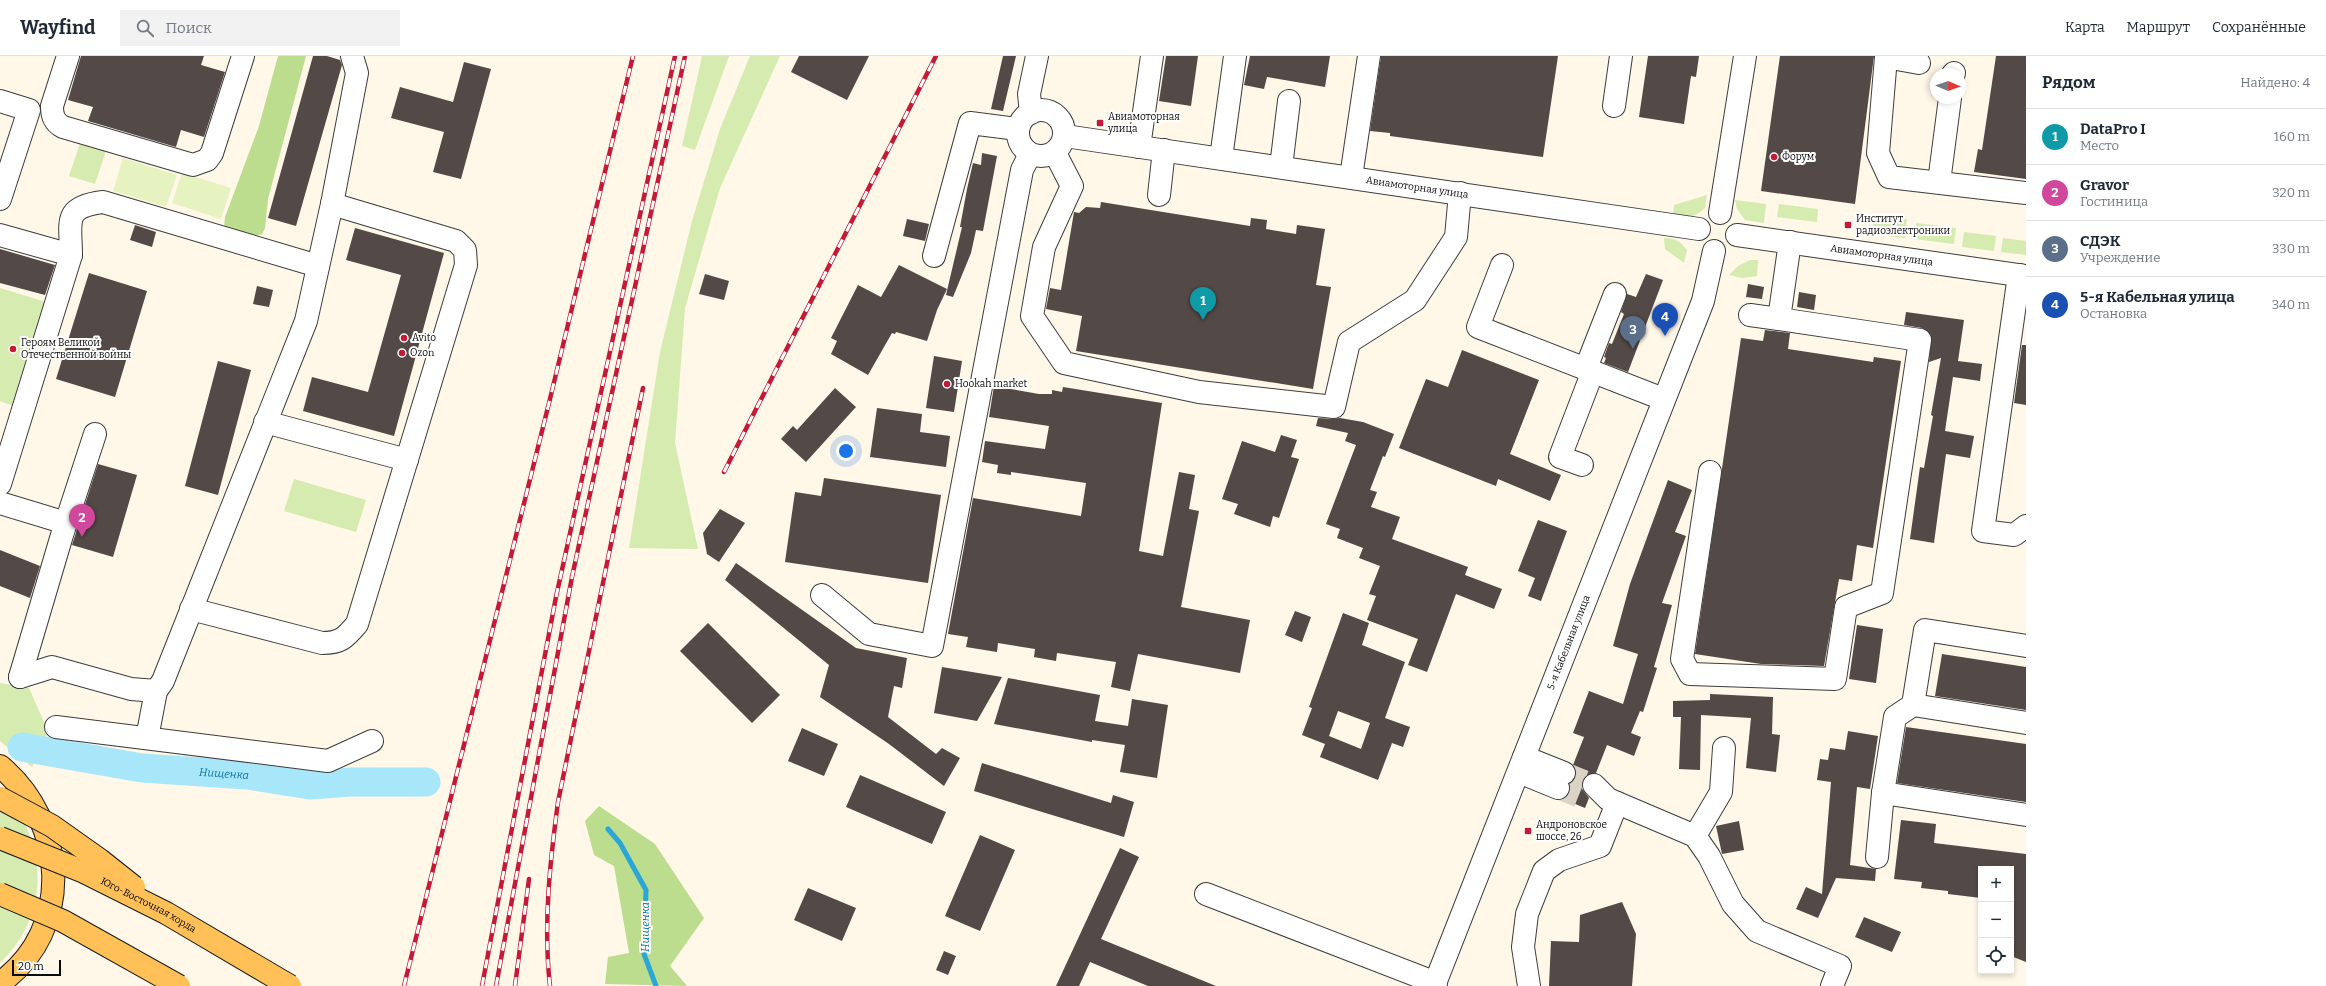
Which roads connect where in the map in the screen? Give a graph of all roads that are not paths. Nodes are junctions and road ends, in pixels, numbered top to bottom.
1 (68, 56) edge
2 (243, 56) edge
3 (352, 56) edge
4 (1037, 56) edge
5 (1152, 56) edge
6 (1235, 56) edge
7 (1369, 56) edge
8 (1621, 56) edge
9 (1745, 56) edge
10 (1919, 63) dead end
11 (0, 101) edge
12 (1289, 101) dead end
13 (1949, 104) edge
14 (1614, 106) dead end
15 (1024, 121) junction
16 (1060, 144) junction
17 (1139, 147) junction
18 (1164, 150) junction
19 (1030, 154) junction
20 (1220, 158) junction
21 (1281, 167) junction
22 (1351, 177) junction
23 (1939, 182) junction
24 (1460, 193) junction
25 (2026, 193) edge
26 (1160, 195) dead end
27 (0, 199) edge
28 (332, 204) junction
29 (1720, 213) junction
30 (1699, 229) junction
31 (0, 235) edge
32 (1737, 235) junction
33 (1790, 242) junction
34 (1714, 252) junction
35 (71, 255) junction
36 (934, 256) dead end
37 (1502, 265) dead end
38 (318, 266) junction
39 (2022, 276) edge
40 (1616, 294) dead end
41 (1750, 315) dead end
42 (1779, 319) junction
43 (1589, 370) junction
44 (1663, 399) junction
45 (265, 422) junction
46 (95, 434) dead end
47 (407, 460) junction
48 (1582, 465) dead end
49 (1710, 472) dead end
50 (0, 484) edge
51 (0, 503) edge
52 (66, 523) junction
53 (2022, 536) edge
54 (822, 596) dead end
55 (184, 619) junction
56 (2026, 646) edge
57 (156, 691) junction
58 (1913, 705) junction
59 (2026, 723) edge
60 (56, 727) dead end
61 (147, 738) junction
62 (372, 740) dead end
63 (1724, 748) dead end
64 (1522, 764) junction
65 (0, 766) edge
66 (1561, 780) tunnel mouth
67 (1883, 793) junction
68 (0, 798) edge
69 (2026, 816) edge
70 (1695, 836) junction
71 (0, 838) edge
72 (1878, 857) dead end
73 (0, 894) edge
74 (1206, 894) dead end
75 (166, 914) junction
76 (0, 983) edge
77 (1435, 984) edge
78 (179, 986) edge
79 (290, 986) edge
80 (1529, 986) edge
81 (1832, 986) edge

1 - 2 street
3 - 28 street
4 - 15 street
5 - 17 street
6 - 20 street
7 - 22 street
8 - 14 street
9 - 29 street
10 - 23 street
11 - 27 street
12 - 21 street
13 - 23 street
15 - 16 street
15 - 19 street
15 - 36 street
16 - 17 street, Авиамоторная улица
16 - 19 street, Авиамоторная улица
16 - 24 street
17 - 18 street, Авиамоторная улица
18 - 20 street, Авиамоторная улица
18 - 26 street
19 - 54 street
20 - 21 street, Авиамоторная улица
21 - 22 street, Авиамоторная улица
22 - 24 street, Авиамоторная улица
23 - 25 street
24 - 30 street, Авиамоторная улица
28 - 38 street
28 - 47 street
29 - 30 street
29 - 32 street
30 - 34 street
31 - 35 street
32 - 33 street, Авиамоторная улица
32 - 34 street
33 - 39 street, Авиамоторная улица
33 - 42 street
34 - 44 street, 5-я Кабельная улица
35 - 38 street
35 - 50 street
37 - 43 street
38 - 45 street
39 - 53 street
40 - 43 street
41 - 42 street
42 - 49 street
43 - 44 street
43 - 48 street
44 - 64 street, 5-я Кабельная улица
45 - 47 street
45 - 55 street
46 - 52 street
47 - 55 street
51 - 52 street
52 - 57 street
55 - 57 street
56 - 58 street
57 - 61 street
58 - 59 street
58 - 67 street
60 - 61 street
61 - 62 street
63 - 70 street
64 - 66 street
64 - 77 street, 5-я Кабельная улица
65 - 76 main road
67 - 69 street
67 - 72 street
68 - 75 main road, bridge
70 - 80 street
70 - 81 street
71 - 75 main road, Юго-Восточная хорда, bridge
73 - 78 main road, bridge
74 - 77 street
75 - 79 main road, Юго-Восточная хорда, bridge

